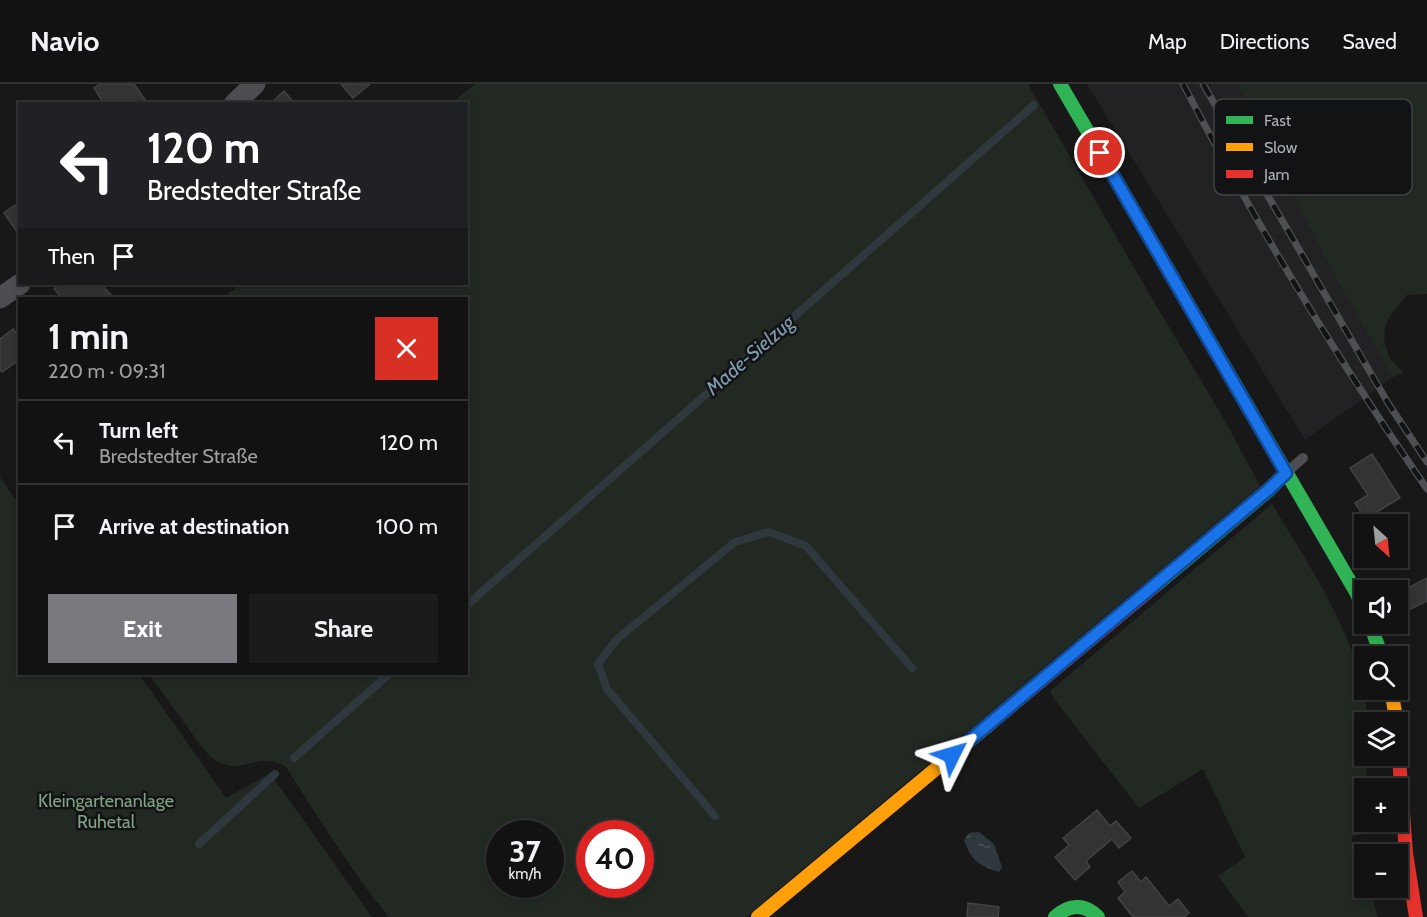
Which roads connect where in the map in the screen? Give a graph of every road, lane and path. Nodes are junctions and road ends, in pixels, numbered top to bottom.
1 (255, 84) edge
2 (1060, 84) edge
3 (236, 102) edge
4 (18, 285) edge
5 (0, 297) edge
6 (1303, 458) dead end
7 (1286, 473) junction
8 (1354, 590) edge
9 (1399, 766) edge
10 (758, 917) edge
11 (1055, 917) edge
12 (1098, 917) edge
13 (1416, 917) edge

1 - 3 street
2 - 7 main road
4 - 5 street
6 - 7 lane
7 - 8 main road
7 - 10 main road
9 - 13 main road
11 - 12 main road

